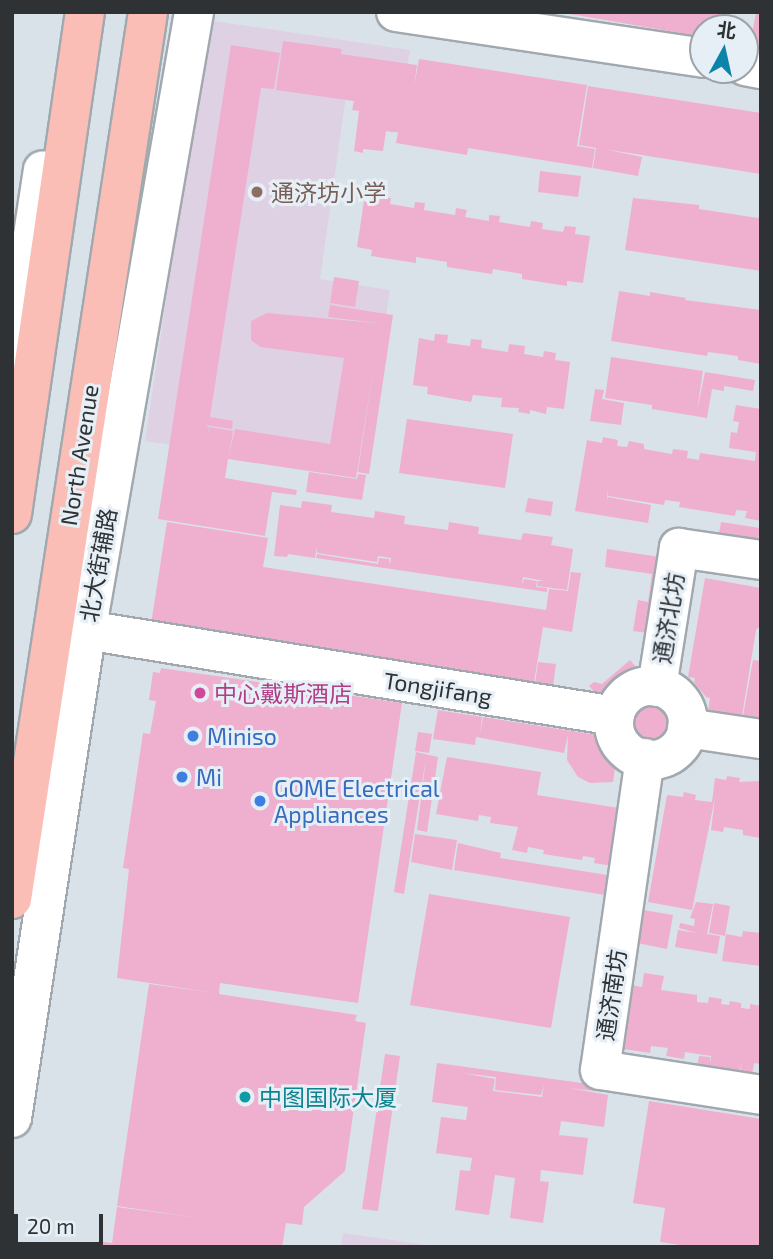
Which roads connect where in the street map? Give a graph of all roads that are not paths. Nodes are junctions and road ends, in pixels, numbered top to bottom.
1 (67, 12) edge
2 (85, 12) edge
3 (148, 12) edge
4 (194, 12) edge
5 (396, 12) edge
6 (689, 56) edge
7 (12, 372) edge
8 (12, 514) edge
9 (761, 560) edge
10 (69, 629) junction
11 (657, 687) junction
12 (615, 716) junction
13 (687, 728) junction
14 (761, 739) edge
15 (645, 758) junction
16 (12, 899) edge
17 (761, 1095) edge
18 (12, 1118) edge

1 - 7 street
2 - 8 main road
3 - 10 main road, North Avenue
4 - 10 street, 北大街辅路
5 - 6 street
9 - 11 street, 通济北坊
10 - 12 street, Tongjifang
10 - 16 main road, North Avenue
10 - 18 street, 北大街辅路
11 - 12 street
11 - 13 street
12 - 15 street
13 - 14 street
13 - 15 street
15 - 17 street, 通济南坊

